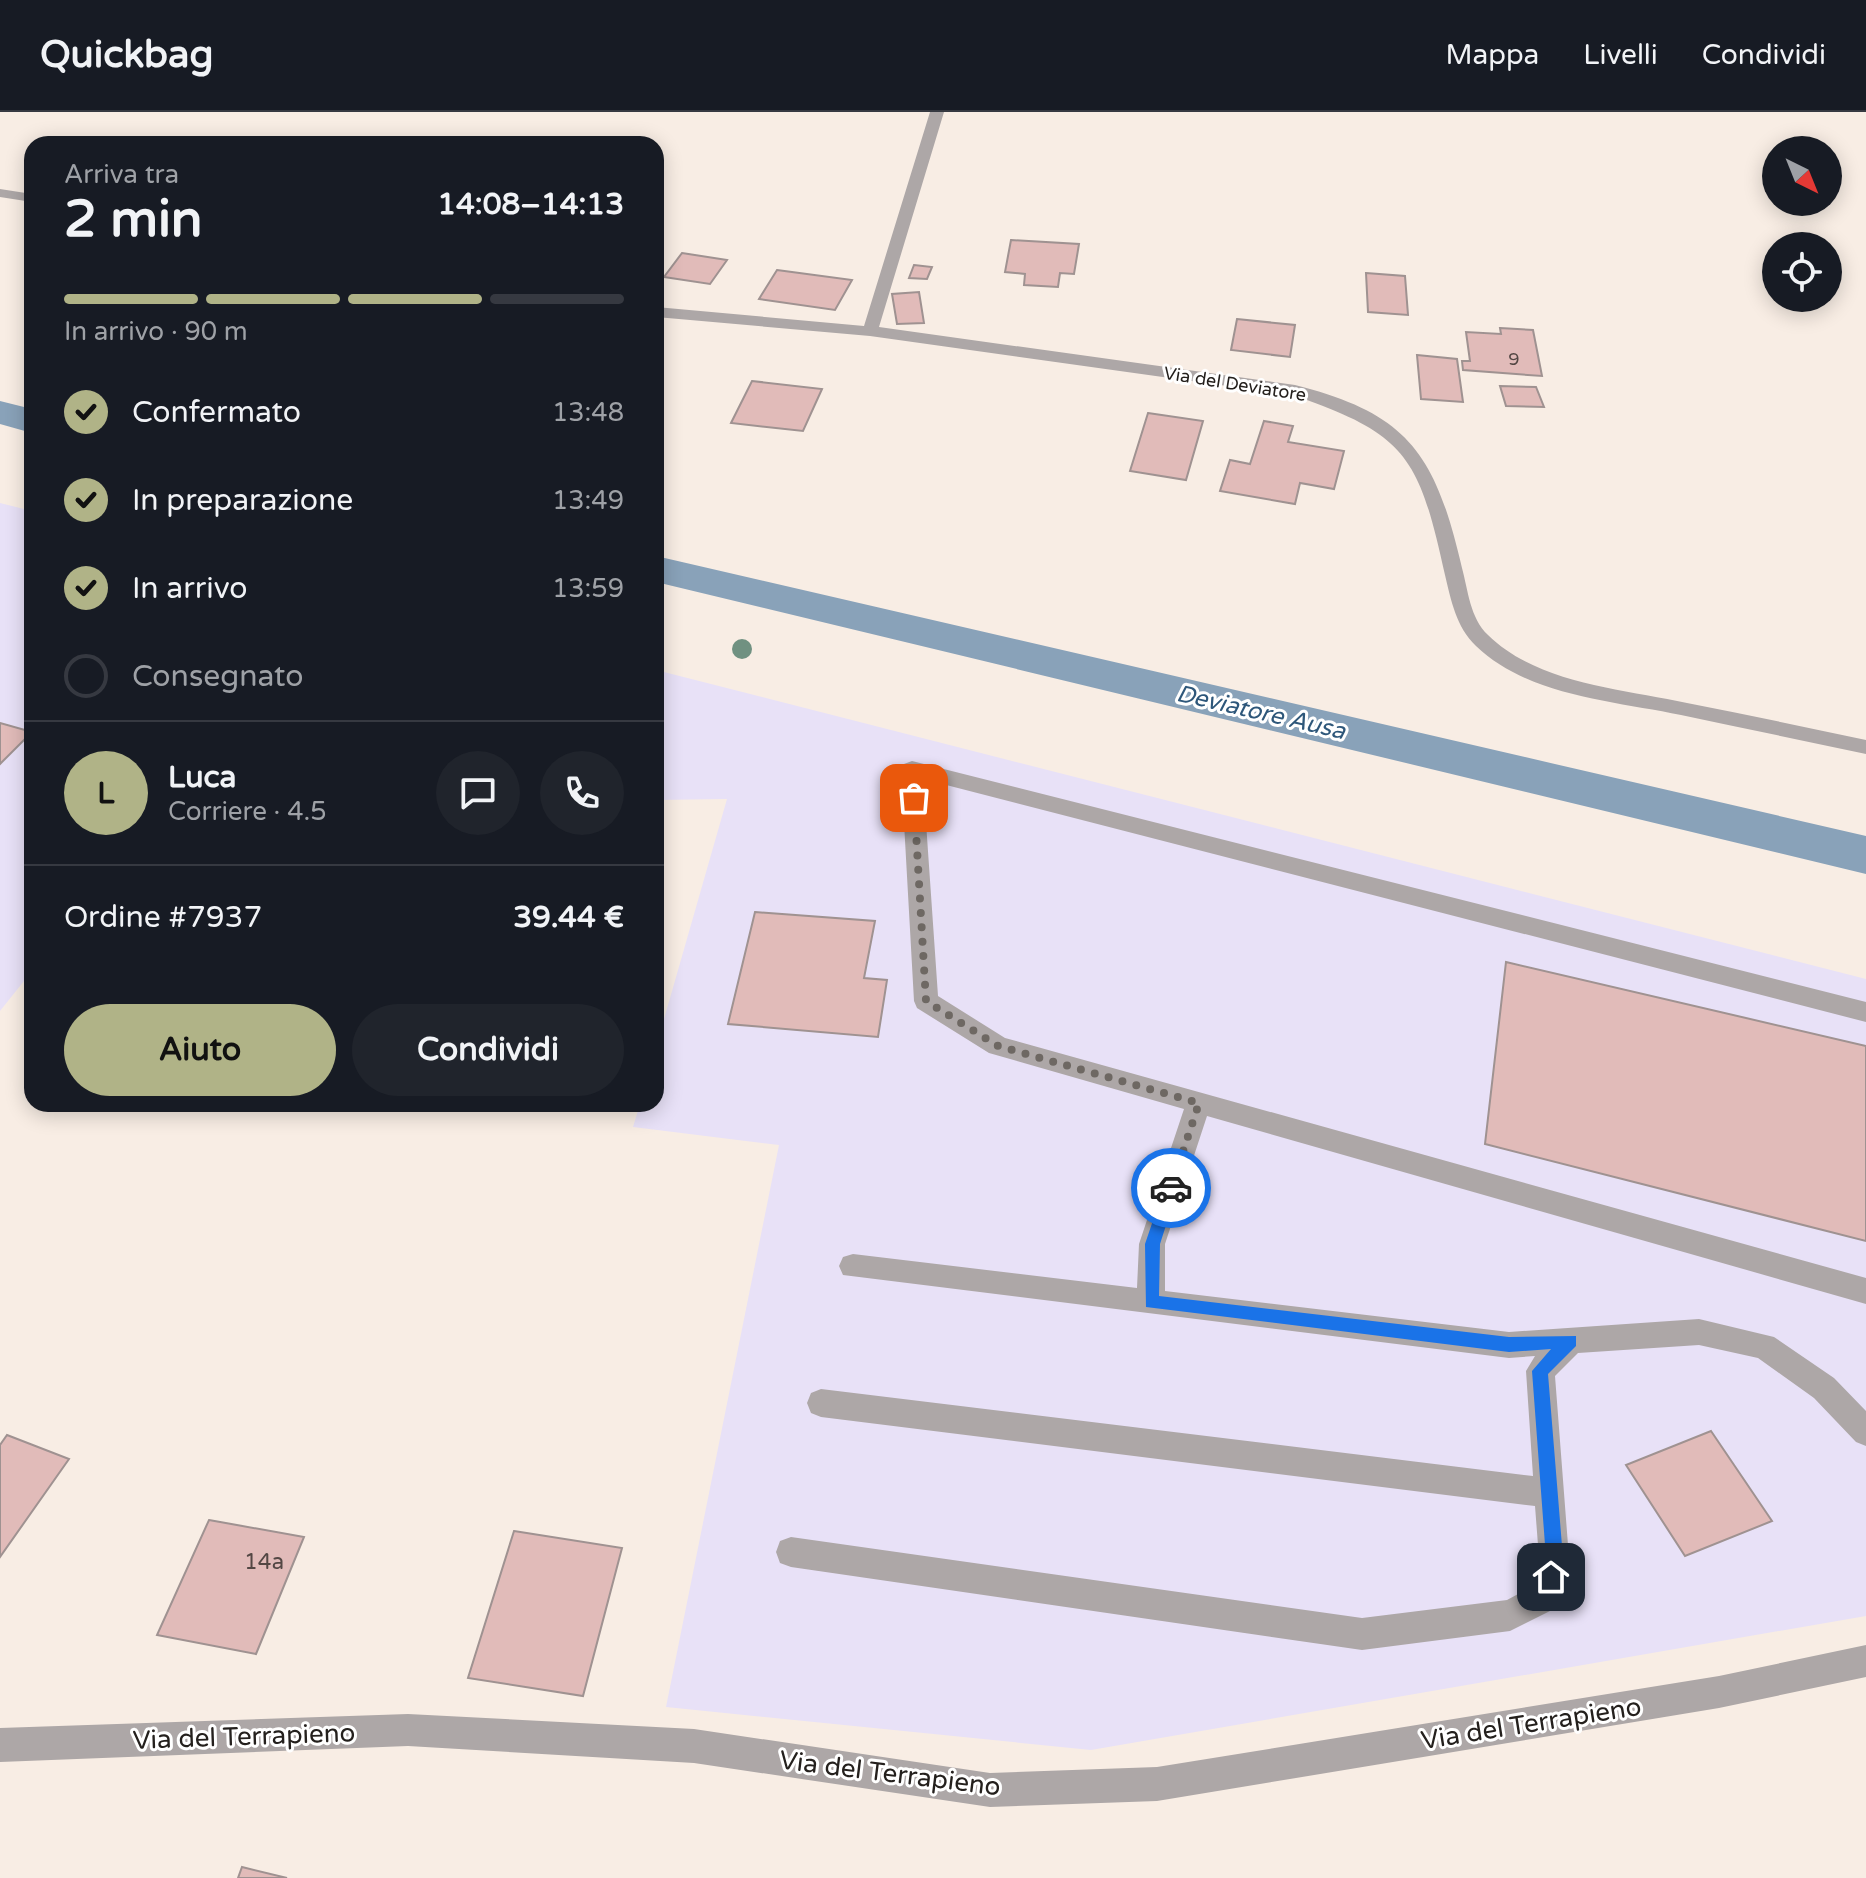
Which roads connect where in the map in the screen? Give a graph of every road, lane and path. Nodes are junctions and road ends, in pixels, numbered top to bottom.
1 (937, 112) edge
2 (0, 193) edge
3 (24, 197) edge
4 (664, 313) edge
5 (870, 331) junction
6 (1866, 747) edge
7 (1866, 1012) edge
8 (1199, 1103) junction
9 (853, 1266) dead end
10 (1866, 1291) edge
11 (1151, 1302) junction
12 (1571, 1341) junction
13 (821, 1403) dead end
14 (1866, 1432) edge
15 (1549, 1493) junction
16 (791, 1552) dead end
17 (1866, 1661) edge
18 (0, 1745) edge

1 - 5 street
2 - 3 street
4 - 5 street, Via del Deviatore
5 - 6 street, Via del Deviatore
7 - 8 street
8 - 10 street
8 - 11 street
9 - 11 street
11 - 12 street
12 - 14 street
12 - 15 street
13 - 15 street
15 - 16 street
17 - 18 street, Via del Terrapieno

